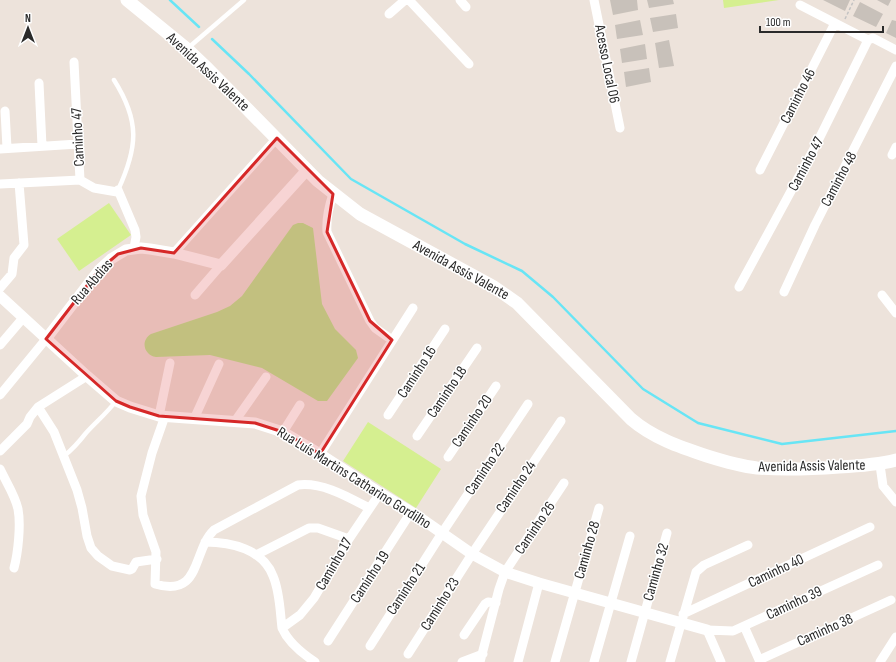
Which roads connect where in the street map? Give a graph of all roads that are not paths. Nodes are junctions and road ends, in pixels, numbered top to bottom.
1 (127, 0) edge
2 (244, 0) edge
3 (405, 0) edge
4 (409, 0) edge
5 (460, 0) edge
6 (594, 0) edge
7 (800, 5) dead end
8 (466, 7) dead end
9 (389, 14) dead end
10 (838, 24) junction
11 (868, 40) junction
12 (187, 49) junction
13 (896, 50) edge
14 (74, 62) dead end
15 (469, 64) dead end
16 (896, 66) edge
17 (114, 80) dead end
18 (39, 83) dead end
19 (5, 111) dead end
20 (620, 128) dead end
21 (277, 138) junction
22 (78, 144) junction
23 (42, 146) junction
24 (3, 148) edge
25 (307, 170) junction
26 (760, 170) dead end
27 (80, 180) junction
28 (19, 183) junction
29 (0, 184) edge
30 (118, 191) junction
31 (333, 194) junction
32 (134, 248) junction
33 (174, 253) junction
34 (222, 265) junction
35 (740, 286) dead end
36 (0, 288) edge
37 (784, 292) dead end
38 (882, 295) dead end
39 (0, 296) edge
40 (196, 296) dead end
41 (413, 308) dead end
42 (896, 313) edge
43 (23, 318) junction
44 (445, 329) dead end
45 (46, 339) junction
46 (392, 340) junction
47 (0, 345) edge
48 (477, 348) dead end
49 (170, 362) dead end
50 (219, 364) dead end
51 (87, 376) junction
52 (266, 377) dead end
53 (496, 386) dead end
54 (0, 395) edge
55 (116, 401) junction
56 (300, 404) dead end
57 (528, 404) dead end
58 (38, 407) junction
59 (388, 415) dead end
60 (162, 416) junction
61 (194, 419) junction
62 (235, 421) junction
63 (561, 421) dead end
64 (283, 432) junction
65 (417, 436) dead end
66 (0, 451) edge
67 (320, 454) junction
68 (64, 456) junction
69 (448, 457) dead end
70 (896, 460) edge
71 (880, 464) junction
72 (0, 469) edge
73 (564, 483) dead end
74 (380, 493) junction
75 (896, 502) edge
76 (369, 508) junction
77 (599, 508) dead end
78 (411, 512) junction
79 (870, 527) dead end
80 (442, 533) junction
81 (667, 533) dead end
82 (630, 536) dead end
83 (349, 539) junction
84 (205, 542) junction
85 (748, 545) dead end
86 (256, 554) junction
87 (472, 554) junction
88 (156, 559) junction
89 (878, 565) dead end
90 (14, 568) dead end
91 (505, 572) junction
92 (539, 583) junction
93 (575, 593) junction
94 (891, 600) dead end
95 (496, 603) junction
96 (611, 603) junction
97 (645, 612) junction
98 (682, 618) junction
99 (744, 626) junction
100 (282, 628) junction
101 (708, 630) junction
102 (464, 635) dead end
103 (896, 637) edge
104 (328, 641) dead end
105 (370, 646) dead end
106 (673, 650) junction
107 (408, 654) dead end
108 (482, 658) edge
109 (760, 661) edge
110 (315, 662) edge
111 (462, 662) edge
112 (518, 662) edge
113 (555, 662) edge
114 (594, 662) edge
115 (631, 662) edge
116 (670, 662) edge
117 (679, 662) edge
118 (721, 662) edge
119 (880, 662) edge

1 - 12 main road, Avenida Assis Valente
2 - 12 lane
3 - 9 street
4 - 15 street
5 - 8 street
6 - 20 street, Acesso Local 06
7 - 10 street
10 - 11 street
10 - 26 street, Caminho 46
11 - 13 street
11 - 35 street, Caminho 47
12 - 21 main road, Avenida Assis Valente
14 - 22 street, Caminho 47
16 - 37 street, Caminho 48
17 - 30 lane
18 - 23 street
19 - 24 street
21 - 25 main road, Avenida Assis Valente
21 - 33 street
22 - 23 street
22 - 27 street, Caminho 47
23 - 24 street
25 - 31 main road, Avenida Assis Valente
25 - 34 street
27 - 28 street, Caminho 47
27 - 30 street
28 - 29 street, Caminho 47
28 - 36 street
30 - 32 street
31 - 46 street
31 - 71 main road, Avenida Assis Valente
32 - 33 street, Rua Abdias
32 - 45 street, Rua Abdias
33 - 34 street, Rua Abdias
34 - 40 street
38 - 42 street
39 - 43 street, Rua Luís Martins Catharino Gordilho
41 - 46 street
43 - 45 street, Rua Luís Martins Catharino Gordilho
43 - 47 street
44 - 59 street, Caminho 16
45 - 51 street, Rua Luís Martins Catharino Gordilho
45 - 54 street
46 - 67 street
48 - 65 street, Caminho 18
49 - 60 street
50 - 61 street
51 - 55 street, Rua Luís Martins Catharino Gordilho
51 - 58 street
52 - 62 street
53 - 69 street, Caminho 20
55 - 60 street, Rua Luís Martins Catharino Gordilho
55 - 68 lane
56 - 64 street
57 - 80 street, Caminho 22
58 - 66 street
58 - 68 street
60 - 61 street, Rua Luís Martins Catharino Gordilho
60 - 88 street
61 - 62 street, Rua Luís Martins Catharino Gordilho
62 - 64 street, Rua Luís Martins Catharino Gordilho
63 - 87 street, Caminho 24
64 - 67 street, Rua Luís Martins Catharino Gordilho
67 - 74 street, Rua Luís Martins Catharino Gordilho
68 - 88 street
70 - 71 main road, Avenida Assis Valente
71 - 75 street
72 - 90 street
73 - 91 street, Caminho 26
74 - 76 street, Caminho 17
74 - 78 street, Rua Luís Martins Catharino Gordilho
76 - 83 street, Caminho 17
76 - 84 street
77 - 93 street, Caminho 28
78 - 80 street, Rua Luís Martins Catharino Gordilho
78 - 104 street, Caminho 19
79 - 98 street, Caminho 40
80 - 87 street, Rua Luís Martins Catharino Gordilho
80 - 105 street, Caminho 21
81 - 97 street, Caminho 32
82 - 96 street
83 - 86 street
83 - 100 street, Caminho 17
84 - 86 street
84 - 88 street
85 - 98 street
86 - 100 street
87 - 91 street, Rua Luís Martins Catharino Gordilho
87 - 107 street, Caminho 23
89 - 99 street, Caminho 39
91 - 92 street, Rua Luís Martins Catharino Gordilho
91 - 95 street, Caminho 26
92 - 93 street, Rua Luís Martins Catharino Gordilho
92 - 112 street
93 - 96 street, Rua Luís Martins Catharino Gordilho
93 - 113 street, Caminho 28
94 - 109 street, Caminho 38
95 - 102 street
95 - 108 street, Caminho 26
96 - 97 street, Rua Luís Martins Catharino Gordilho
96 - 114 street
97 - 98 street, Rua Luís Martins Catharino Gordilho
97 - 115 street, Caminho 32
98 - 101 street, Rua Luís Martins Catharino Gordilho
98 - 106 street
99 - 101 street, Caminho 39
99 - 109 street
100 - 110 street
101 - 118 street
103 - 119 street
106 - 116 street
106 - 117 street
108 - 111 street

